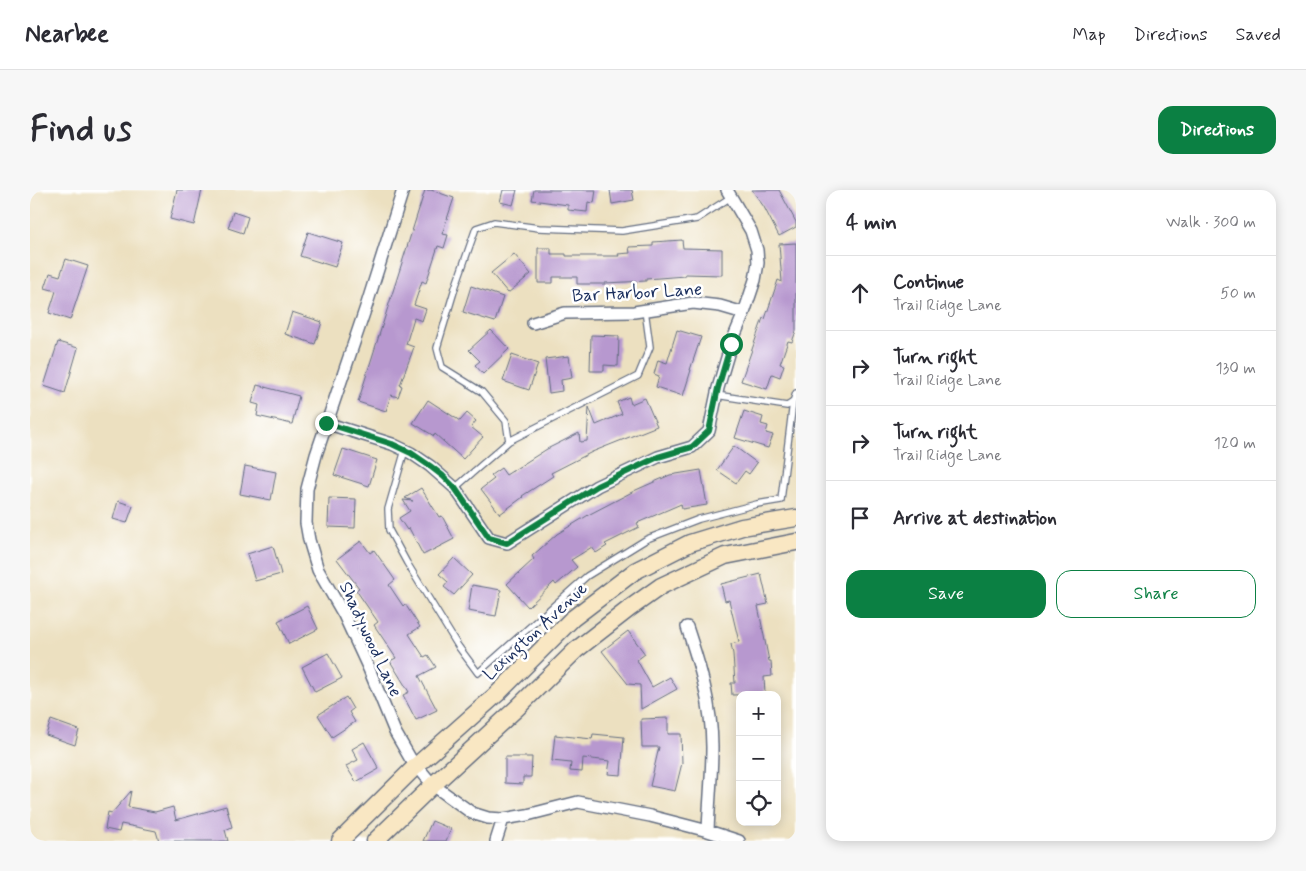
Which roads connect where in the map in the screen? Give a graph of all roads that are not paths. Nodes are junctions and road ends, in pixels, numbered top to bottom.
1 (403, 190) edge
2 (729, 194) edge
3 (645, 310) junction
4 (744, 313) junction
5 (533, 323) dead end
6 (796, 394) edge
7 (716, 395) junction
8 (794, 402) junction
9 (326, 423) junction
10 (509, 441) junction
11 (405, 450) junction
12 (455, 488) junction
13 (796, 518) edge
14 (796, 542) edge
15 (687, 627) dead end
16 (416, 766) junction
17 (433, 785) junction
18 (503, 820) junction
19 (708, 831) junction
20 (340, 841) edge
21 (375, 841) edge
22 (496, 841) edge
23 (739, 841) edge

1 - 9 street, Shadywood Lane
2 - 4 street
2 - 10 lane
3 - 4 street, Bar Harbor Lane
3 - 5 street, Bar Harbor Lane
3 - 10 lane
4 - 7 street
6 - 8 lane
7 - 8 lane
7 - 12 street
8 - 11 lane
9 - 11 street
9 - 16 street, Shadywood Lane
10 - 12 lane
11 - 12 street
13 - 16 street, Lexington Avenue
14 - 17 street
15 - 19 street
16 - 17 street, Shadywood Lane
16 - 20 street, Lexington Avenue
17 - 18 street, Shadywood Lane
17 - 21 street
18 - 19 street, Shadywood Lane
18 - 22 street
19 - 23 street, Shadywood Lane

